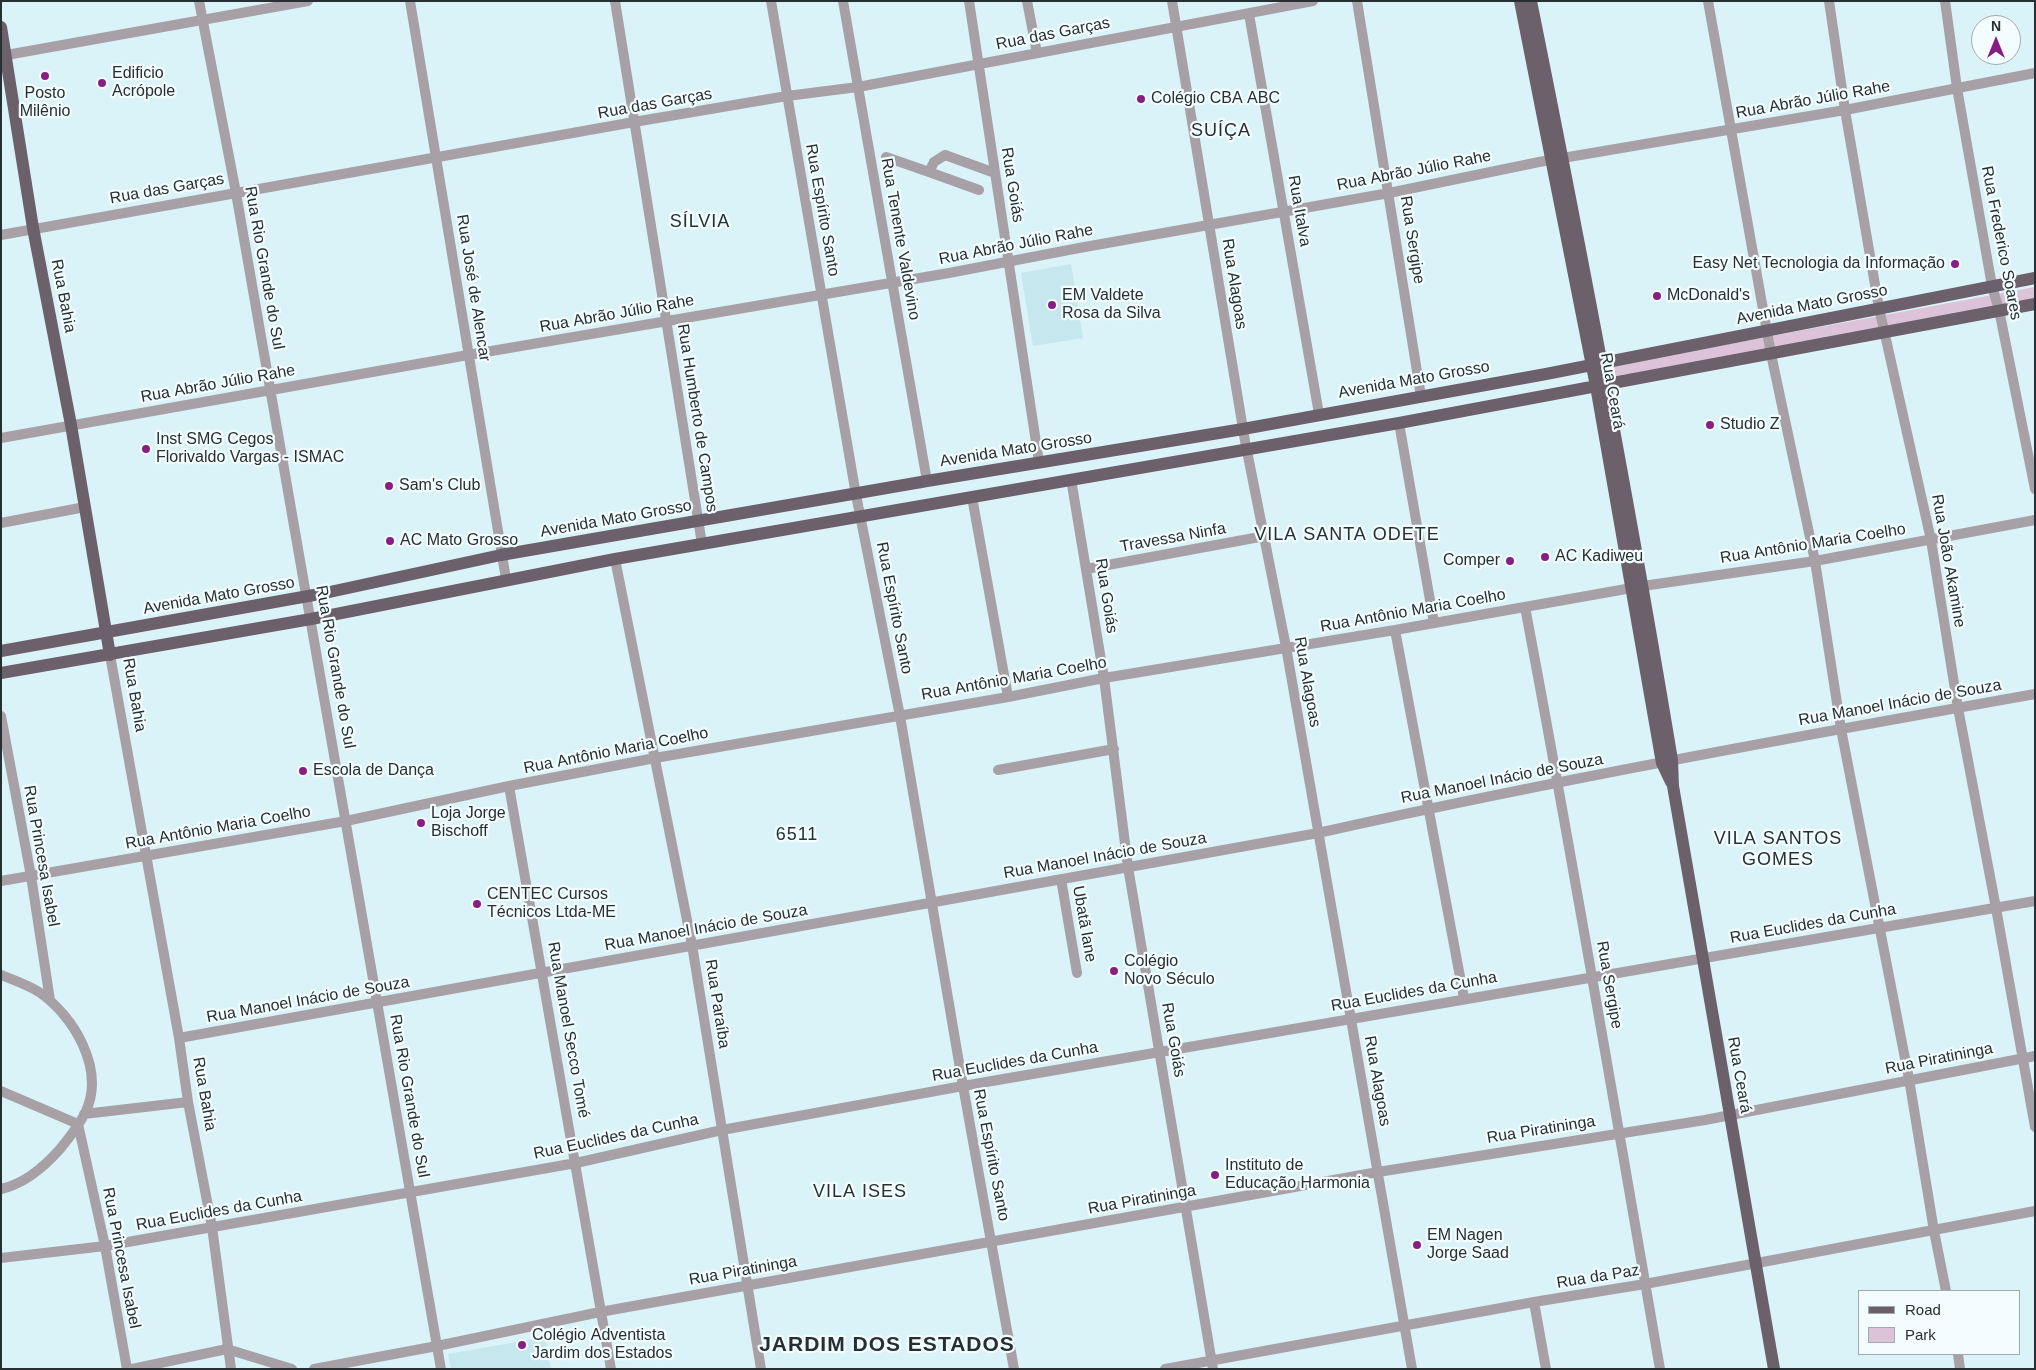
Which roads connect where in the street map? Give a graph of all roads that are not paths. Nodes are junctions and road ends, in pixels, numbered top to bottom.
1 (199, 1) edge
2 (308, 1) edge
3 (410, 1) edge
4 (615, 1) edge
5 (771, 1) edge
6 (843, 1) edge
7 (969, 1) edge
8 (1027, 1) edge
9 (1172, 1) edge
10 (1313, 1) edge
11 (1357, 1) edge
12 (1520, 1) edge
13 (1532, 1) edge
14 (1708, 1) edge
15 (1829, 1) edge
16 (1945, 1) edge
17 (1249, 14) junction
18 (202, 20) junction
19 (1, 27) edge
20 (1177, 27) junction
21 (1037, 53) junction
22 (4, 55) edge
23 (978, 64) junction
24 (2035, 73) edge
25 (858, 87) junction
26 (1957, 88) junction
27 (787, 96) junction
28 (1845, 110) junction
29 (634, 122) junction
30 (1730, 130) junction
31 (436, 157) junction
32 (886, 158) dead end
33 (1557, 160) junction
34 (929, 172) junction
35 (995, 173) junction
36 (979, 190) dead end
37 (236, 193) junction
38 (1389, 193) junction
39 (1284, 211) junction
40 (1209, 224) junction
41 (33, 228) junction
42 (1, 235) edge
43 (1009, 262) junction
44 (2035, 278) edge
45 (892, 282) junction
46 (1992, 286) junction
47 (822, 294) junction
48 (2035, 304) edge
49 (1879, 308) junction
50 (1999, 310) junction
51 (666, 320) junction
52 (1767, 330) junction
53 (1886, 333) junction
54 (1771, 354) junction
55 (468, 355) junction
56 (1597, 363) junction
57 (1546, 374) junction
58 (1601, 385) junction
59 (270, 391) junction
60 (1421, 396) junction
61 (1532, 398) junction
62 (1319, 414) junction
63 (1399, 423) junction
64 (71, 425) junction
65 (1243, 429) junction
66 (1329, 435) junction
67 (1, 438) edge
68 (1247, 450) junction
69 (1079, 456) junction
70 (1045, 461) junction
71 (1071, 479) junction
72 (927, 481) junction
73 (1057, 482) junction
74 (2035, 489) edge
75 (856, 495) junction
76 (972, 497) junction
77 (85, 507) junction
78 (861, 517) junction
79 (2035, 520) edge
80 (699, 521) junction
81 (1, 522) edge
82 (1265, 536) junction
83 (1931, 540) junction
84 (702, 544) junction
85 (501, 555) junction
86 (615, 559) junction
87 (1814, 561) junction
88 (1086, 569) junction
89 (506, 579) junction
90 (1637, 587) junction
91 (308, 596) junction
92 (1525, 607) junction
93 (311, 620) junction
94 (1434, 623) junction
95 (1395, 630) junction
96 (106, 632) junction
97 (1286, 647) junction
98 (1, 651) edge
99 (110, 655) junction
100 (1, 673) edge
101 (1104, 678) junction
102 (2035, 694) edge
103 (1008, 697) junction
104 (1958, 708) junction
105 (1, 716) edge
106 (900, 716) junction
107 (1841, 729) junction
108 (1114, 750) junction
109 (655, 758) junction
110 (1667, 762) junction
111 (998, 770) dead end
112 (1558, 783) junction
113 (509, 786) junction
114 (1428, 808) junction
115 (346, 821) junction
116 (1318, 833) junction
117 (146, 856) junction
118 (1128, 867) junction
119 (31, 876) junction
120 (1061, 879) junction
121 (1, 881) edge
122 (2035, 901) edge
123 (932, 902) junction
124 (1996, 908) junction
125 (1880, 927) junction
126 (692, 946) junction
127 (1703, 958) junction
128 (542, 973) junction
129 (1078, 973) dead end
130 (1, 975) edge
131 (1594, 978) junction
132 (1464, 998) junction
133 (50, 1000) junction
134 (378, 1002) junction
135 (1350, 1018) junction
136 (179, 1038) junction
137 (1159, 1052) junction
138 (2035, 1056) edge
139 (2022, 1058) junction
140 (1909, 1079) junction
141 (963, 1086) junction
142 (1, 1091) edge
143 (188, 1102) junction
144 (84, 1114) junction
145 (1729, 1115) junction
146 (78, 1124) junction
147 (2035, 1127) edge
148 (722, 1130) junction
149 (1618, 1133) junction
150 (576, 1163) junction
151 (1378, 1172) junction
152 (1, 1189) edge
153 (410, 1192) junction
154 (1187, 1207) junction
155 (2035, 1211) edge
156 (212, 1227) junction
157 (1934, 1231) junction
158 (992, 1243) junction
159 (105, 1246) junction
160 (1, 1258) edge
161 (1756, 1262) junction
162 (1646, 1284) junction
163 (746, 1285) junction
164 (1946, 1290) edge
165 (1534, 1302) junction
166 (600, 1312) junction
167 (1404, 1326) junction
168 (437, 1346) junction
169 (227, 1349) junction
170 (1958, 1355) edge
171 (1212, 1364) edge
172 (127, 1369) edge
173 (132, 1369) edge
174 (231, 1369) edge
175 (292, 1369) edge
176 (314, 1369) edge
177 (441, 1369) edge
178 (611, 1369) edge
179 (761, 1369) edge
180 (1014, 1369) edge
181 (1165, 1369) edge
182 (1412, 1369) edge
183 (1546, 1369) edge
184 (1660, 1369) edge
185 (1774, 1369) edge
186 (1960, 1369) edge

1 - 18 street, Rua Rio Grande do Sul
2 - 18 street
3 - 31 street, Rua José de Alencar
4 - 29 street, Rua Humberto de Campos
5 - 27 street, Rua Espírito Santo
6 - 25 street, Rua Tenente Valdevino
7 - 23 street, Rua Goiás
8 - 21 street
9 - 20 street, Rua Alagoas
10 - 17 street, Rua das Garças
11 - 38 street, Rua Sergipe
12 - 33 main road, Rua Ceará
13 - 33 main road, Rua Ceará
14 - 30 street
15 - 28 street, Rua João Akamine
16 - 26 street, Rua Frederico Soares
17 - 20 street, Rua das Garças
17 - 39 street, Rua Italva
18 - 22 street
18 - 37 street, Rua Rio Grande do Sul
19 - 22 main road, Rua Bahia
20 - 21 street, Rua das Garças
20 - 40 street, Rua Alagoas
21 - 23 street, Rua das Garças
22 - 41 main road, Rua Bahia
23 - 25 street, Rua das Garças
23 - 35 street, Rua Goiás
24 - 26 street, Rua Abrão Júlio Rahe
25 - 27 street, Rua das Garças
25 - 45 street, Rua Tenente Valdevino
26 - 28 street, Rua Abrão Júlio Rahe
26 - 46 street, Rua Frederico Soares
27 - 29 street, Rua das Garças
27 - 47 street, Rua Espírito Santo
28 - 30 street, Rua Abrão Júlio Rahe
28 - 49 street, Rua João Akamine
29 - 31 street, Rua das Garças
29 - 51 street, Rua Humberto de Campos
30 - 33 street, Rua Abrão Júlio Rahe
30 - 52 street
31 - 37 street, Rua das Garças
31 - 55 street, Rua José de Alencar
32 - 34 street
33 - 38 street, Rua Abrão Júlio Rahe
33 - 56 main road, Rua Ceará
34 - 35 street
34 - 36 street
35 - 43 street, Rua Goiás
37 - 41 street, Rua das Garças
37 - 59 street, Rua Rio Grande do Sul
38 - 39 street, Rua Abrão Júlio Rahe
38 - 60 street, Rua Sergipe
39 - 40 street, Rua Abrão Júlio Rahe
39 - 62 street, Rua Italva
40 - 43 street, Rua Abrão Júlio Rahe
40 - 65 street, Rua Alagoas
41 - 42 street, Rua das Garças
41 - 64 main road, Rua Bahia
43 - 45 street, Rua Abrão Júlio Rahe
43 - 70 street, Rua Goiás
44 - 46 main road, Avenida Mato Grosso
45 - 47 street, Rua Abrão Júlio Rahe
45 - 72 street, Rua Tenente Valdevino
46 - 49 main road, Avenida Mato Grosso
46 - 50 street, Rua Frederico Soares
47 - 51 street, Rua Abrão Júlio Rahe
47 - 75 street, Rua Espírito Santo
48 - 50 main road
49 - 52 main road, Avenida Mato Grosso
49 - 53 street, Rua João Akamine
50 - 53 main road
50 - 74 street, Rua Frederico Soares
51 - 55 street, Rua Abrão Júlio Rahe
51 - 80 street, Rua Humberto de Campos
52 - 54 street
52 - 56 main road, Avenida Mato Grosso
53 - 54 main road
53 - 83 street, Rua João Akamine
54 - 58 main road
54 - 87 street
55 - 59 street, Rua Abrão Júlio Rahe
55 - 85 street, Rua José de Alencar
56 - 57 main road, Avenida Mato Grosso
56 - 58 main road, Rua Ceará
57 - 60 main road, Avenida Mato Grosso
57 - 61 main road
58 - 61 main road
58 - 90 main road, Rua Ceará
59 - 64 street, Rua Abrão Júlio Rahe
59 - 91 street, Rua Rio Grande do Sul
60 - 62 main road, Avenida Mato Grosso
61 - 63 main road
62 - 65 main road, Avenida Mato Grosso
62 - 66 main road
63 - 66 main road
63 - 94 street
64 - 67 street, Rua Abrão Júlio Rahe
64 - 77 main road, Rua Bahia
65 - 68 street, Rua Alagoas
65 - 69 main road, Avenida Mato Grosso
66 - 68 main road
68 - 71 main road
68 - 82 street, Rua Alagoas
69 - 70 main road, Avenida Mato Grosso
69 - 71 main road
70 - 72 main road, Avenida Mato Grosso
70 - 73 main road
71 - 73 main road
71 - 88 street, Rua Goiás
72 - 75 main road, Avenida Mato Grosso
73 - 76 main road
75 - 78 street, Rua Espírito Santo
75 - 80 main road, Avenida Mato Grosso
76 - 78 main road
76 - 103 street
77 - 81 street
77 - 96 main road, Rua Bahia
78 - 84 main road
78 - 106 street, Rua Espírito Santo
79 - 83 street, Rua Antônio Maria Coelho
80 - 84 street, Rua Humberto de Campos
80 - 85 main road, Avenida Mato Grosso
82 - 88 street, Travessa Ninfa
82 - 97 street, Rua Alagoas
83 - 87 street, Rua Antônio Maria Coelho
83 - 104 street, Rua João Akamine
84 - 86 main road
85 - 89 street, Rua José de Alencar
85 - 91 main road, Avenida Mato Grosso
86 - 89 main road
86 - 109 street, Rua Paraíba
87 - 90 street, Rua Antônio Maria Coelho
87 - 107 street
88 - 101 street, Rua Goiás
89 - 93 main road
90 - 92 street, Rua Antônio Maria Coelho
90 - 110 main road, Rua Ceará
91 - 93 street, Rua Rio Grande do Sul
91 - 96 main road, Avenida Mato Grosso
92 - 94 street, Rua Antônio Maria Coelho
92 - 112 street, Rua Sergipe
93 - 99 main road
93 - 115 street, Rua Rio Grande do Sul
94 - 95 street, Rua Antônio Maria Coelho
95 - 97 street, Rua Antônio Maria Coelho
95 - 114 street
96 - 98 main road, Avenida Mato Grosso
96 - 99 main road, Rua Bahia
97 - 101 street, Rua Antônio Maria Coelho
97 - 116 street, Rua Alagoas
99 - 100 main road
99 - 117 street, Rua Bahia
101 - 103 street, Rua Antônio Maria Coelho
101 - 108 street, Rua Goiás
102 - 104 street, Rua Manoel Inácio de Souza
103 - 106 street, Rua Antônio Maria Coelho
104 - 107 street, Rua Manoel Inácio de Souza
104 - 124 street, Rua João Akamine
105 - 119 street, Rua Princesa Isabel
106 - 109 street, Rua Antônio Maria Coelho
106 - 123 street, Rua Espírito Santo
107 - 110 street, Rua Manoel Inácio de Souza
107 - 125 street
108 - 111 street
108 - 118 street, Rua Goiás
109 - 113 street, Rua Antônio Maria Coelho
109 - 126 street, Rua Paraíba
110 - 112 street, Rua Manoel Inácio de Souza
110 - 127 main road, Rua Ceará
112 - 114 street, Rua Manoel Inácio de Souza
112 - 131 street, Rua Sergipe
113 - 115 street, Rua Antônio Maria Coelho
113 - 128 street, Rua Manoel Secco Tomé
114 - 116 street, Rua Manoel Inácio de Souza
114 - 132 street
115 - 117 street, Rua Antônio Maria Coelho
115 - 134 street, Rua Rio Grande do Sul
116 - 118 street, Rua Manoel Inácio de Souza
116 - 135 street, Rua Alagoas
117 - 119 street, Rua Antônio Maria Coelho
117 - 136 street, Rua Bahia
118 - 120 street, Rua Manoel Inácio de Souza
118 - 137 street, Rua Goiás
119 - 121 street, Rua Antônio Maria Coelho
119 - 133 street, Rua Princesa Isabel
120 - 123 street, Rua Manoel Inácio de Souza
120 - 129 street, Ubatã lane
122 - 124 street, Rua Euclides da Cunha
123 - 126 street, Rua Manoel Inácio de Souza
123 - 141 street, Rua Espírito Santo
124 - 125 street, Rua Euclides da Cunha
124 - 139 street, Rua João Akamine
125 - 127 street, Rua Euclides da Cunha
125 - 140 street
126 - 128 street, Rua Manoel Inácio de Souza
126 - 148 street, Rua Paraíba
127 - 131 street, Rua Euclides da Cunha
127 - 145 main road, Rua Ceará
128 - 134 street, Rua Manoel Inácio de Souza
128 - 150 street, Rua Manoel Secco Tomé
130 - 133 street
131 - 132 street, Rua Euclides da Cunha
131 - 149 street, Rua Sergipe
132 - 135 street, Rua Euclides da Cunha
133 - 144 street
134 - 136 street, Rua Manoel Inácio de Souza
134 - 153 street, Rua Rio Grande do Sul
135 - 137 street, Rua Euclides da Cunha
135 - 151 street, Rua Alagoas
136 - 143 street, Rua Bahia
137 - 141 street, Rua Euclides da Cunha
137 - 154 street, Rua Goiás
138 - 139 street, Rua Piratininga
139 - 140 street, Rua Piratininga
139 - 147 street, Rua João Akamine
140 - 145 street, Rua Piratininga
140 - 157 street
141 - 148 street, Rua Euclides da Cunha
141 - 158 street, Rua Espírito Santo
142 - 146 street
143 - 144 street
143 - 156 street, Rua Bahia
144 - 146 street
145 - 149 street, Rua Piratininga
145 - 161 main road, Rua Ceará
146 - 152 street
146 - 159 street, Rua Princesa Isabel
148 - 150 street, Rua Euclides da Cunha
148 - 163 street, Rua Paraíba
149 - 151 street, Rua Piratininga
149 - 162 street, Rua Sergipe
150 - 153 street, Rua Euclides da Cunha
150 - 166 street, Rua Manoel Secco Tomé
151 - 154 street, Rua Piratininga
151 - 167 street, Rua Alagoas
153 - 156 street, Rua Euclides da Cunha
153 - 168 street, Rua Rio Grande do Sul
154 - 158 street, Rua Piratininga
154 - 171 street, Rua Goiás
155 - 157 street, Rua da Paz
156 - 159 street, Rua Euclides da Cunha
156 - 169 street, Rua Bahia
157 - 161 street, Rua da Paz
157 - 164 street
158 - 163 street, Rua Piratininga
158 - 180 street, Rua Espírito Santo
159 - 160 street, Rua Euclides da Cunha
159 - 172 street, Rua Princesa Isabel
161 - 162 street, Rua da Paz
161 - 185 main road, Rua Ceará
162 - 165 street, Rua da Paz
162 - 184 street, Rua Sergipe
163 - 166 street, Rua Piratininga
163 - 179 street, Rua Paraíba
165 - 167 street, Rua da Paz
165 - 183 street
166 - 168 street, Rua Piratininga
166 - 178 street, Rua Manoel Secco Tomé
167 - 171 street, Rua da Paz
167 - 182 street, Rua Alagoas
168 - 176 street, Rua Piratininga
168 - 177 street, Rua Rio Grande do Sul
169 - 173 street
169 - 174 street, Rua Bahia
169 - 175 street
170 - 186 street
171 - 181 street, Rua da Paz

